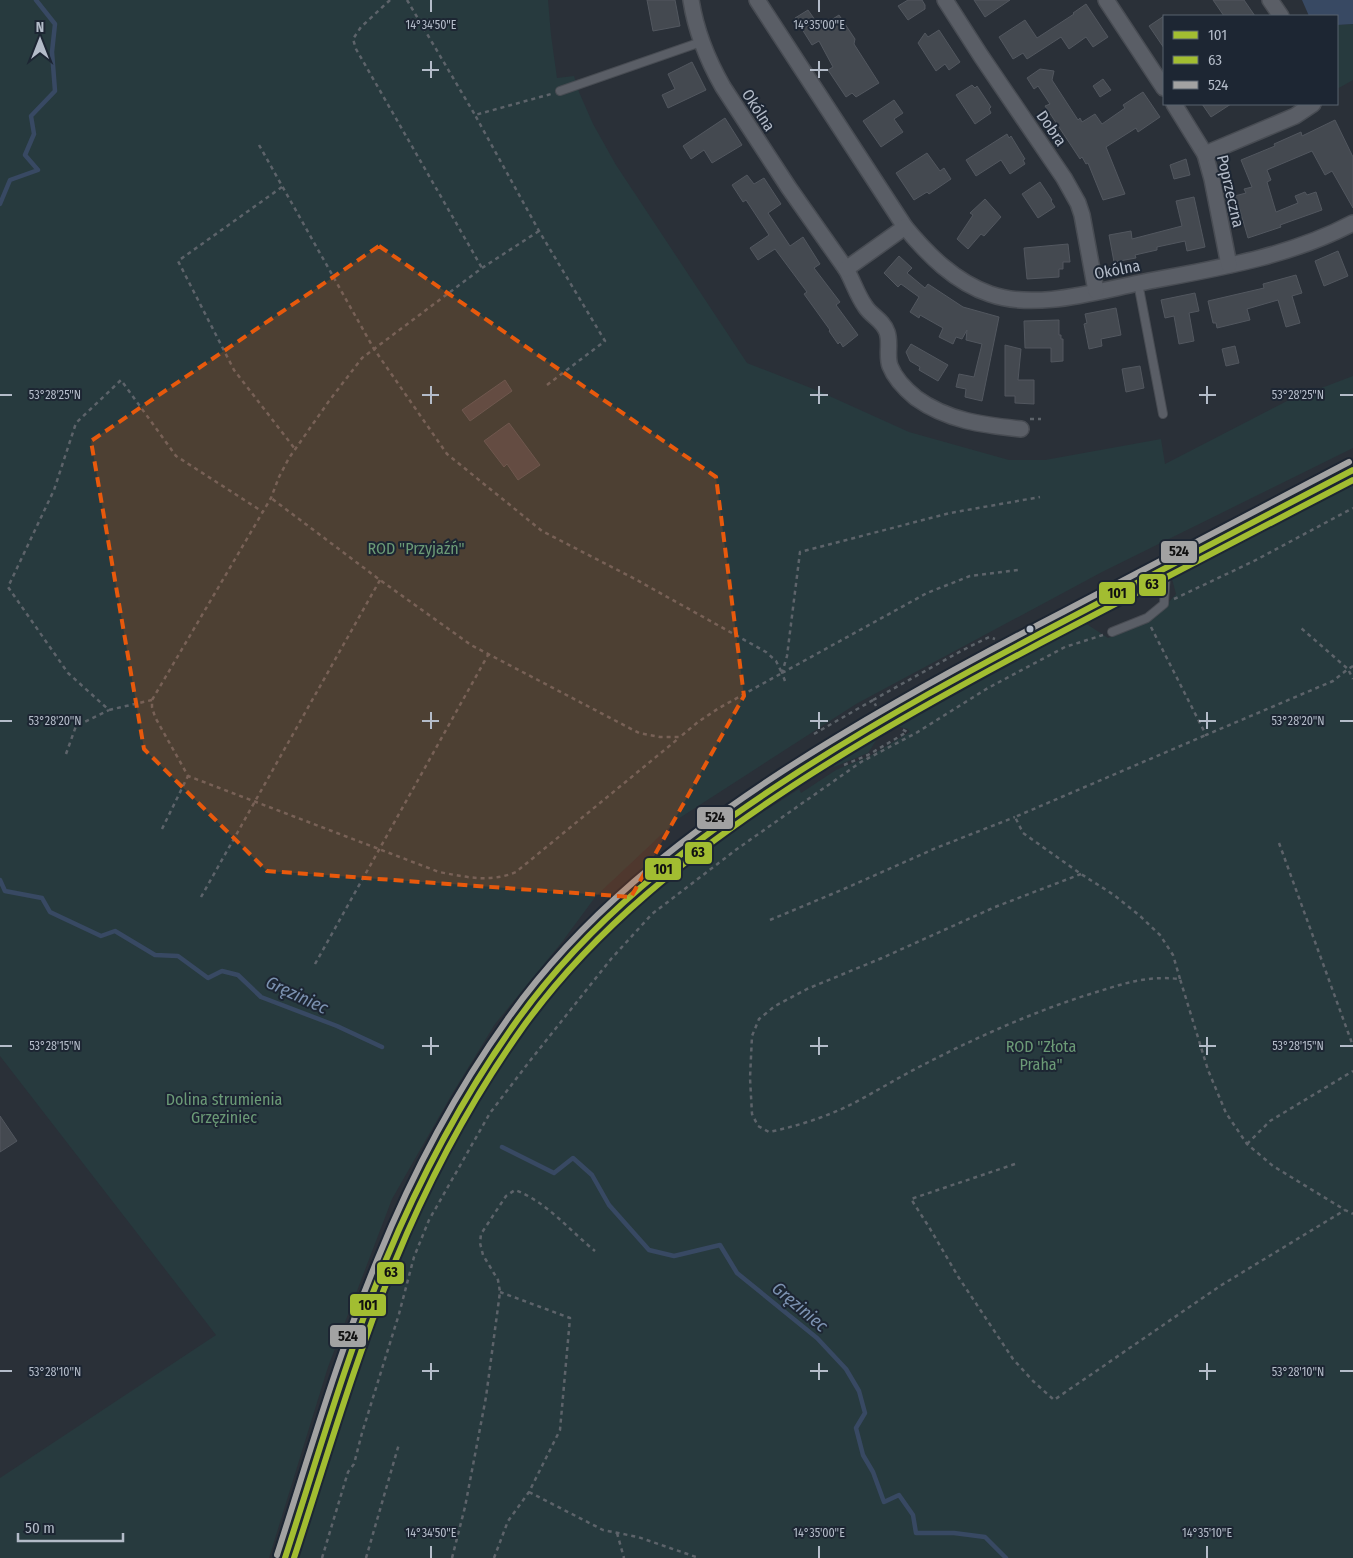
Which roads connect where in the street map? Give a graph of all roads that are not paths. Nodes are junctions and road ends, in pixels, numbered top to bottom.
1 (691, 0) edge
2 (758, 0) edge
3 (945, 0) edge
4 (1106, 0) edge
5 (1270, 0) edge
6 (1280, 15) edge
7 (701, 42) junction
8 (1163, 86) edge
9 (560, 91) road end
10 (1175, 105) edge
11 (1312, 105) edge
12 (1205, 154) junction
13 (1353, 223) edge
14 (905, 227) junction
15 (1230, 265) junction
16 (846, 268) junction
17 (1138, 283) junction
18 (1096, 291) junction
19 (1163, 414) dead end
20 (1021, 429) dead end
21 (1353, 470) edge
22 (1166, 568) junction
23 (1112, 632) road end
24 (285, 1558) edge

1 - 7 street, Okólna
2 - 14 street, Okólna
3 - 18 street, Dobra
4 - 8 street
5 - 6 street
7 - 9 lane
7 - 16 street, Okólna
10 - 12 street, Poprzeczna
11 - 12 street
12 - 15 street, Poprzeczna
13 - 15 street, Okólna
14 - 16 street
14 - 18 street, Okólna
15 - 17 street, Okólna
16 - 20 street, Okólna
17 - 18 street, Okólna
17 - 19 lane
21 - 22 street
22 - 23 lane
22 - 24 street

